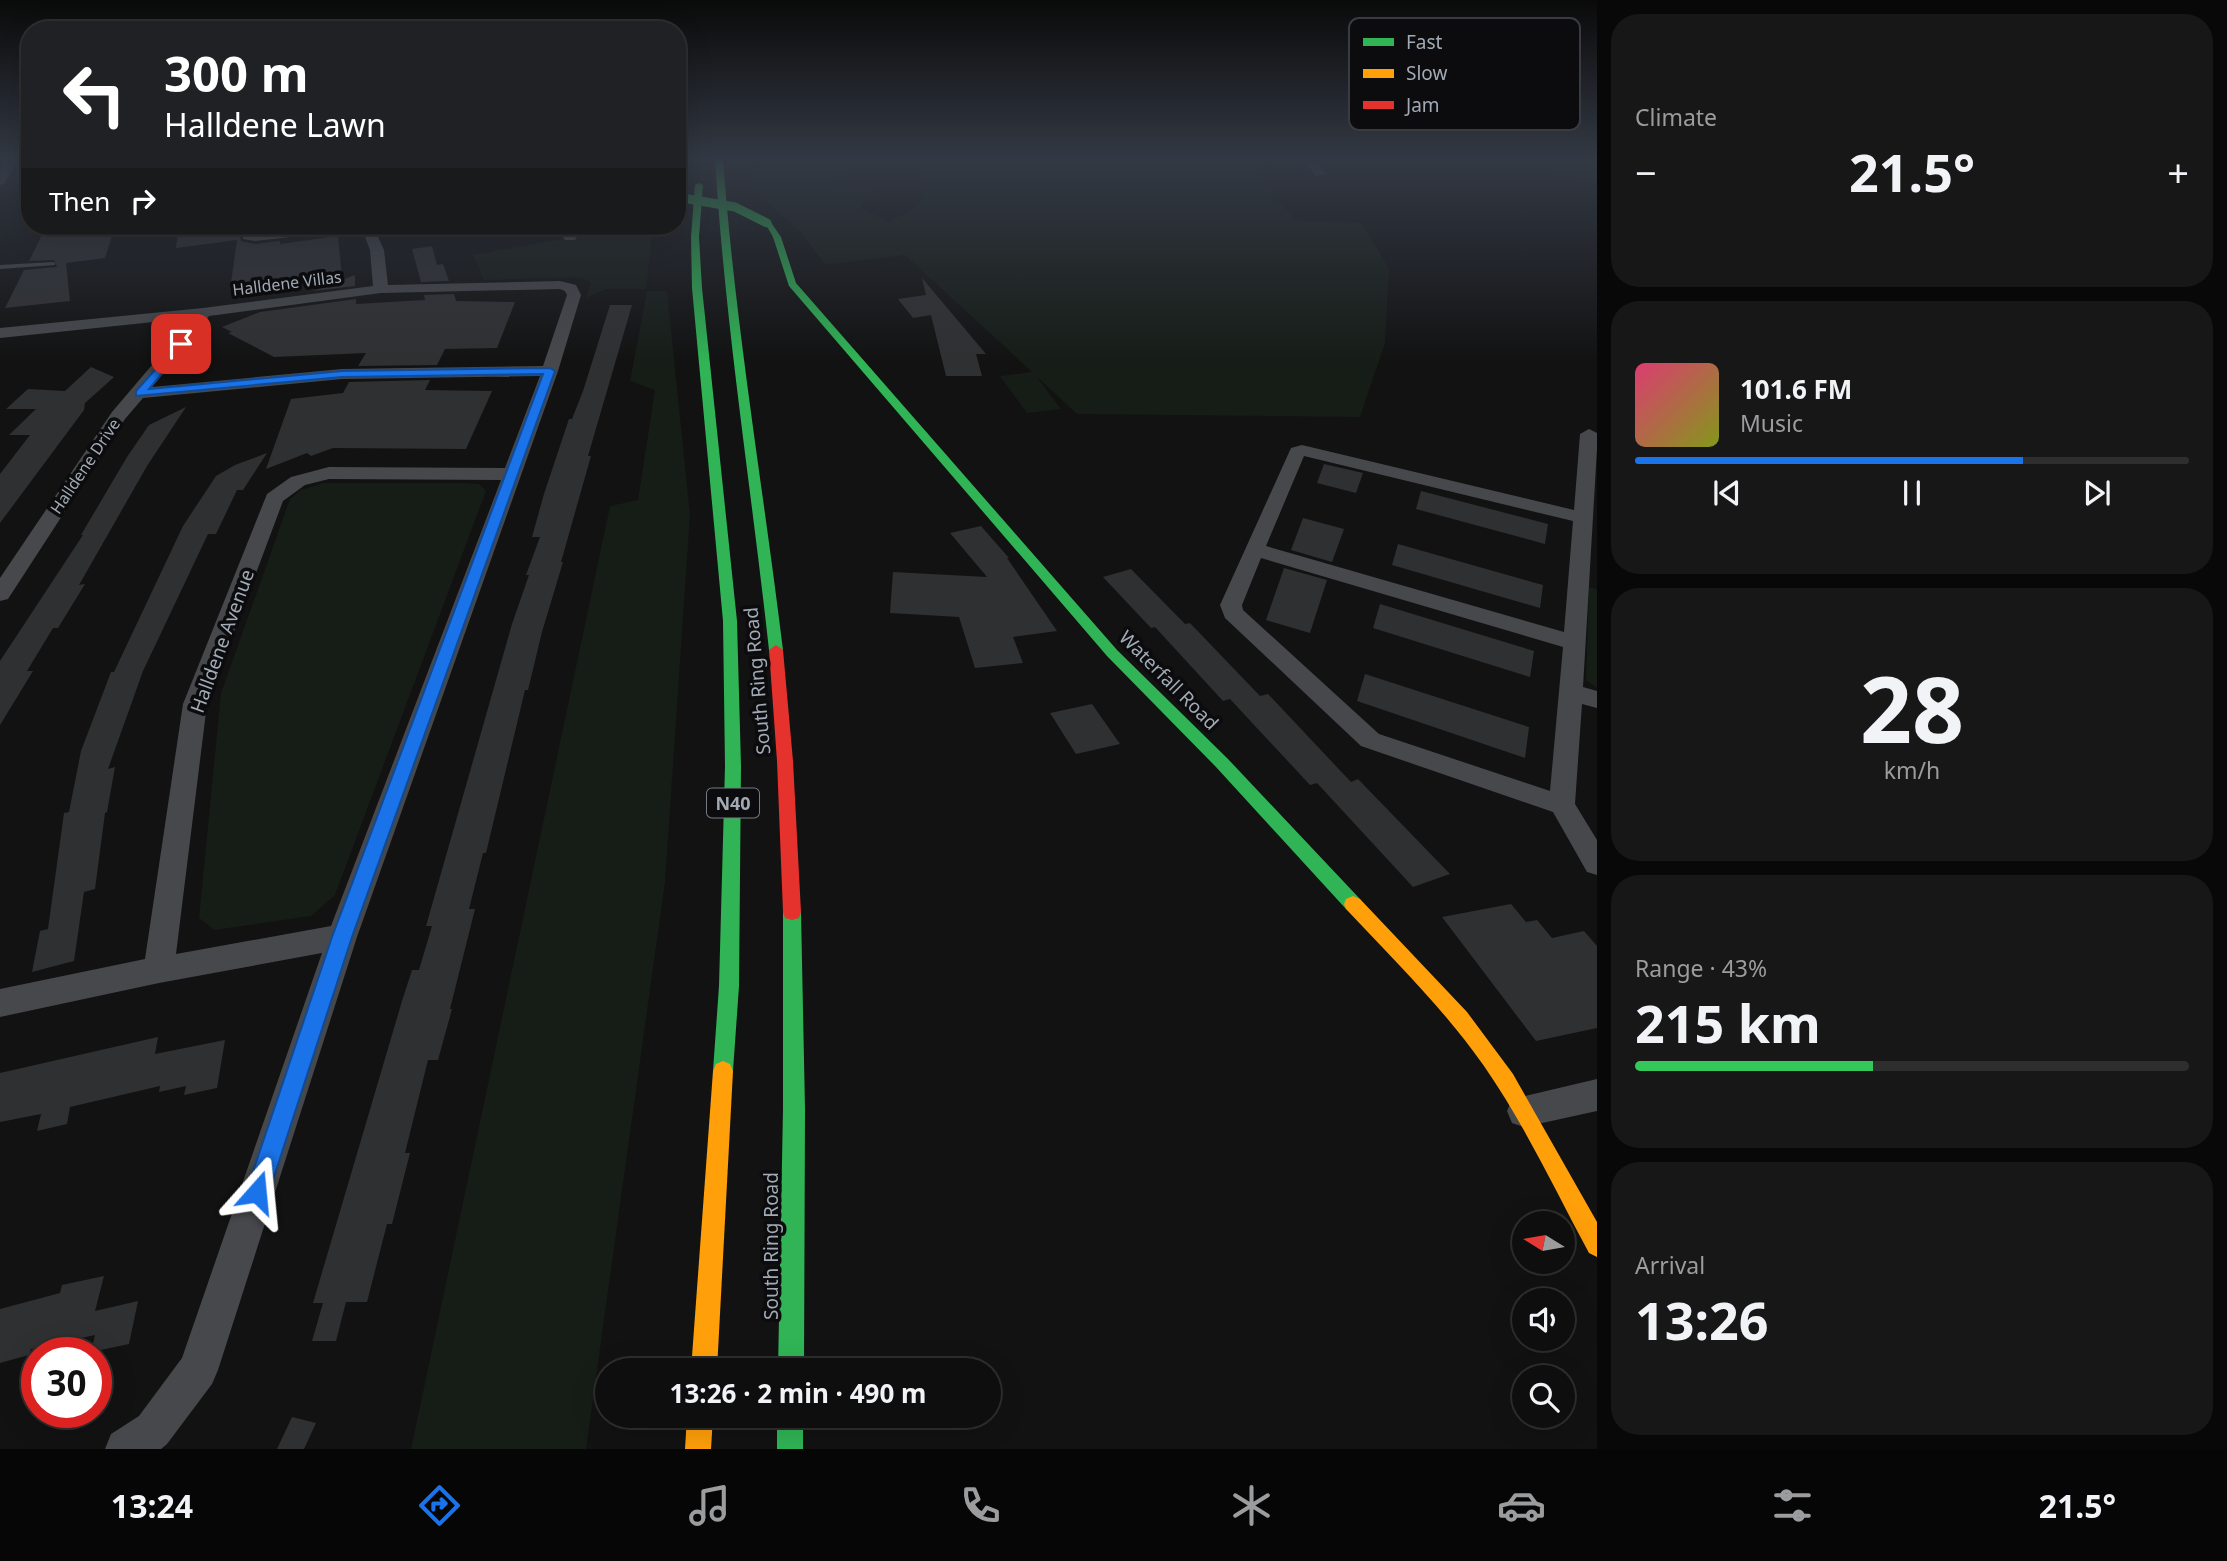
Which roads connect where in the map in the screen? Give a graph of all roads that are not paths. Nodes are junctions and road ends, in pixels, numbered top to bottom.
1 (695, 227) edge
2 (720, 227) edge
3 (734, 227) edge
4 (770, 227) edge
5 (248, 235) edge
6 (274, 235) edge
7 (371, 235) edge
8 (53, 264) dead end
9 (0, 267) edge
10 (381, 289) junction
11 (730, 294) junction
12 (203, 312) junction
13 (0, 333) edge
14 (550, 371) junction
15 (140, 393) junction
16 (1589, 434) dead end
17 (510, 474) junction
18 (1583, 518) junction
19 (1254, 549) junction
20 (0, 594) edge
21 (1575, 643) junction
22 (1571, 692) junction
23 (1597, 700) edge
24 (1562, 804) junction
25 (1597, 864) edge
26 (342, 937) junction
27 (159, 970) junction
28 (0, 1003) edge
29 (1597, 1095) edge
30 (1524, 1111) junction
31 (1597, 1244) edge
32 (705, 1358) edge
33 (791, 1358) edge
34 (699, 1428) edge
35 (790, 1428) edge
36 (126, 1449) edge
37 (698, 1449) edge
38 (790, 1449) edge

1 - 32 main road, South Ring Road / N40
2 - 11 main road, South Ring Road / N40
3 - 11 main road
4 - 30 main road, Waterfall Road, bridge
5 - 6 street
7 - 10 street
8 - 9 lane
10 - 12 street, Halldene Villas
10 - 14 street, Halldene Villas
11 - 33 main road, South Ring Road / N40
12 - 13 street, Halldene Villas
12 - 15 street, Halldene Drive
14 - 15 street
14 - 17 street
15 - 20 street, Halldene Drive
16 - 18 street
17 - 26 street
17 - 27 street, Halldene Avenue
18 - 19 street
18 - 21 street
19 - 21 street
19 - 24 street
21 - 22 street
22 - 23 street
22 - 24 street
24 - 25 street
26 - 27 street
26 - 36 street
27 - 28 street
29 - 30 street
30 - 31 main road, Waterfall Road
34 - 37 main road
35 - 38 main road

